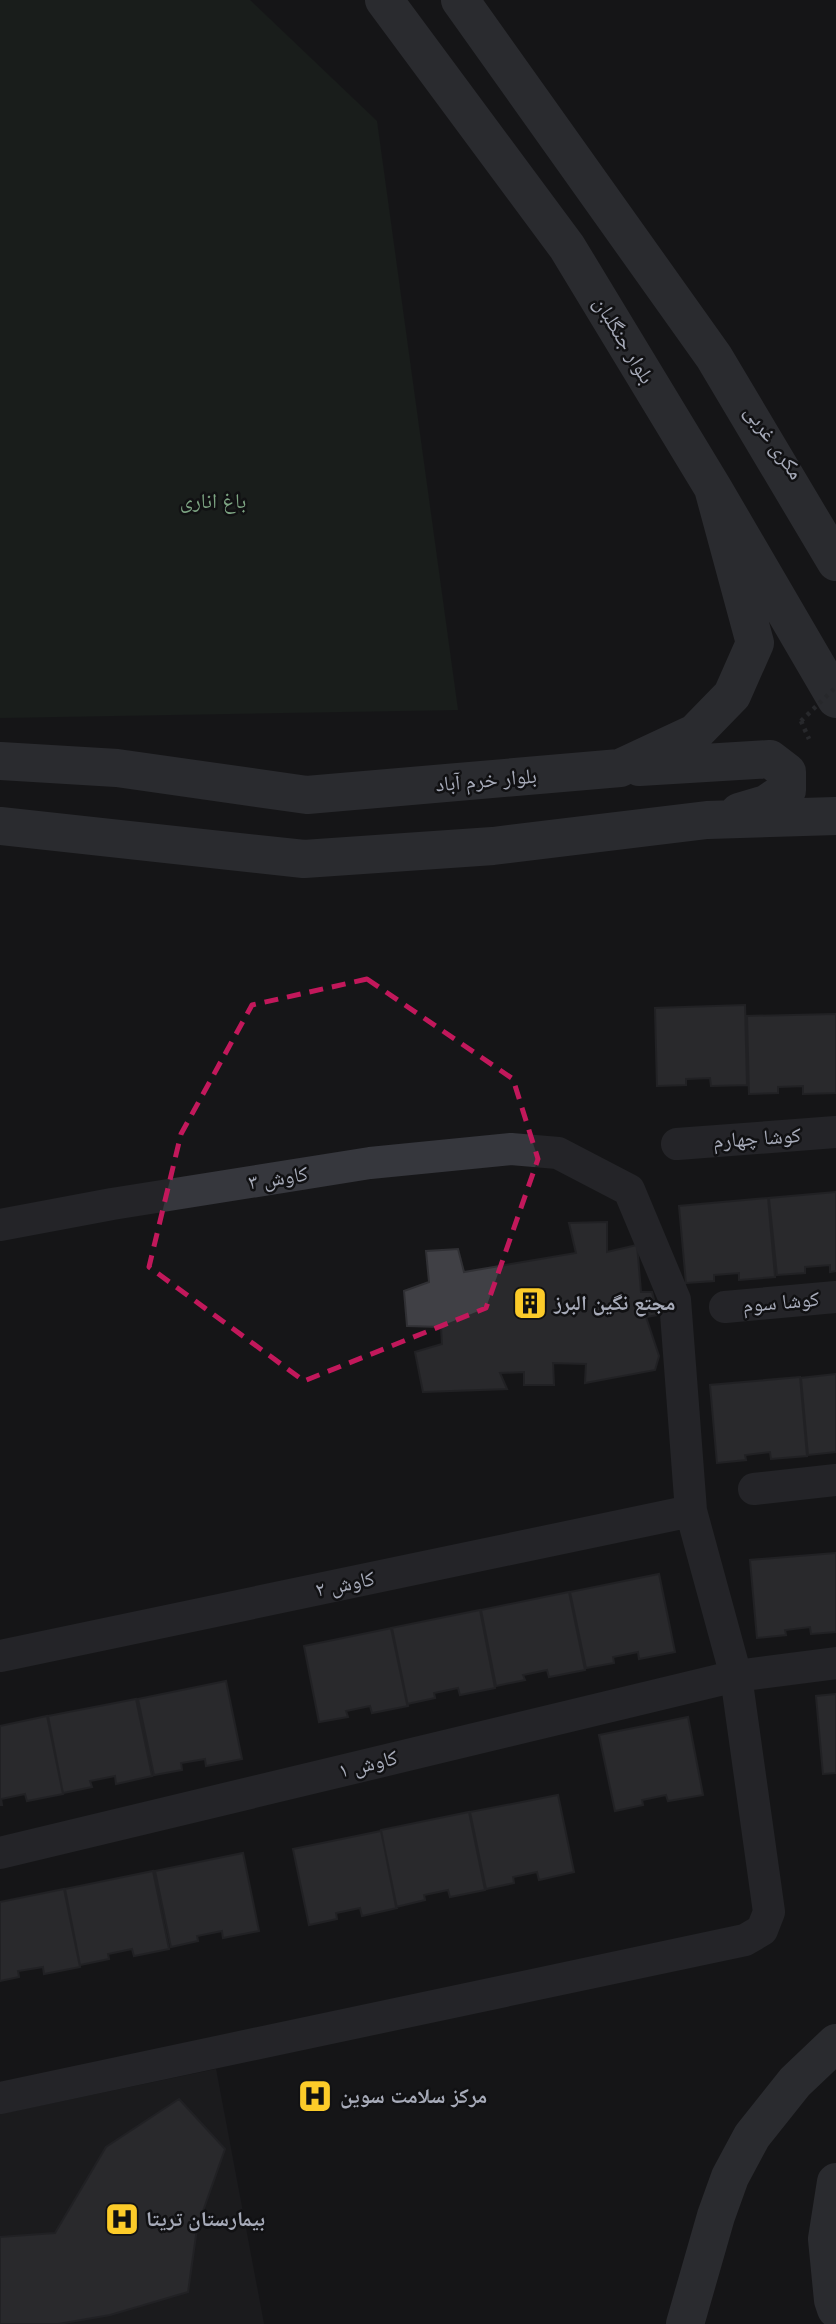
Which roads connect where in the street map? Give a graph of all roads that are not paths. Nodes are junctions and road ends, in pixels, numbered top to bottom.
1 (384, 0) edge
2 (460, 0) edge
3 (714, 357) junction
4 (713, 488) junction
5 (836, 525) edge
6 (836, 562) edge
7 (836, 699) edge
8 (0, 761) edge
9 (620, 768) junction
10 (836, 816) edge
11 (707, 820) junction
12 (0, 826) edge
13 (836, 1132) edge
14 (677, 1144) dead end
15 (0, 1225) edge
16 (836, 1297) edge
17 (725, 1307) dead end
18 (836, 1480) edge
19 (754, 1489) dead end
20 (691, 1511) junction
21 (0, 1656) edge
22 (836, 1663) edge
23 (736, 1676) junction
24 (0, 1853) edge
25 (836, 2043) edge
26 (0, 2098) edge
27 (836, 2182) edge
28 (836, 2309) edge
29 (685, 2324) edge

1 - 4 street, بلوار جنگلبان
2 - 3 street
3 - 5 street, مکری غربی
3 - 6 street
4 - 7 street, بلوار جنگلبان
4 - 9 street, بلوار خرم آباد
8 - 9 street, بلوار خرم آباد
9 - 11 street
10 - 11 street
11 - 12 street
13 - 14 street, کوشا چهارم
15 - 20 street, کاوش ۳
16 - 17 street, کوشا سوم
18 - 19 street
20 - 21 street, کاوش ۲
20 - 23 street
22 - 23 street, کاوش ۱
23 - 24 street, کاوش ۱
23 - 26 street
25 - 29 street
27 - 28 street

